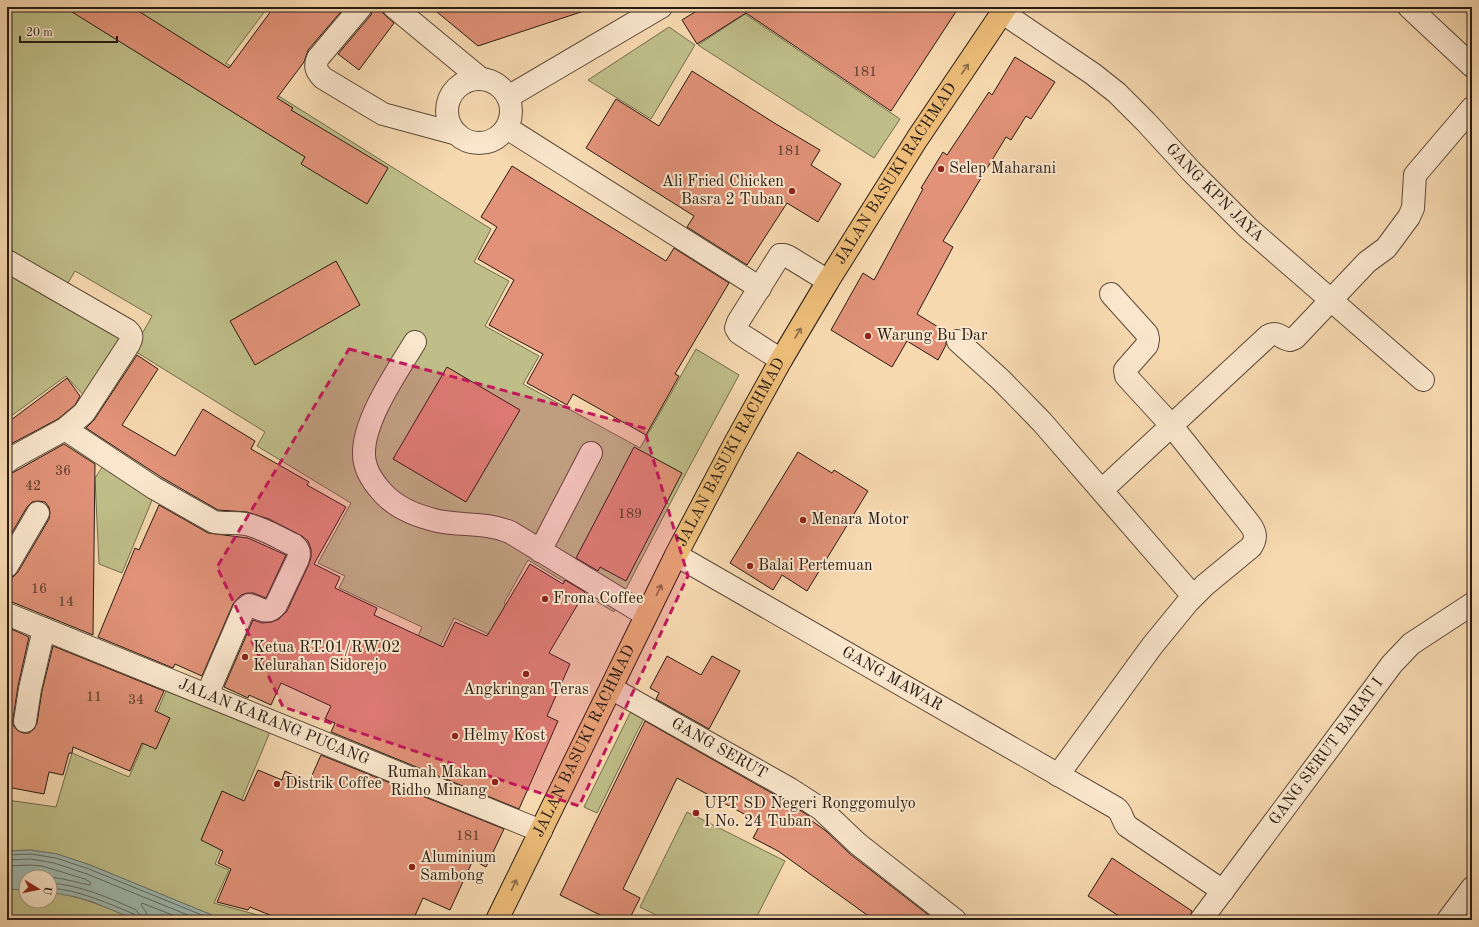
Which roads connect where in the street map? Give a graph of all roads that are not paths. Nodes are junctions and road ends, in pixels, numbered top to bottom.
1 (361, 7) edge
2 (394, 7) edge
3 (661, 7) edge
4 (1409, 7) edge
5 (1004, 10) edge
6 (1472, 66) edge
7 (481, 79) junction
8 (508, 97) junction
9 (1472, 108) edge
10 (508, 128) junction
11 (457, 134) junction
12 (7, 261) edge
13 (828, 281) junction
14 (760, 288) junction
15 (1111, 294) dead end
16 (1332, 300) junction
17 (958, 341) dead end
18 (415, 342) dead end
19 (781, 360) junction
20 (1423, 380) dead end
21 (1171, 425) junction
22 (65, 429) junction
23 (591, 453) dead end
24 (7, 462) edge
25 (1102, 490) junction
26 (38, 513) dead end
27 (540, 551) junction
28 (676, 555) junction
29 (7, 566) edge
30 (1193, 596) junction
31 (1472, 604) edge
32 (7, 614) edge
33 (646, 615) junction
34 (44, 629) junction
35 (611, 688) junction
36 (207, 695) junction
37 (25, 721) dead end
38 (1058, 775) junction
39 (540, 831) junction
40 (1472, 888) edge
41 (1223, 891) junction
42 (497, 920) edge
43 (955, 920) edge
44 (1201, 920) edge
45 (1448, 920) edge

1 - 11 street
2 - 7 street
3 - 8 street
4 - 6 street
13 -> 5 main road, JALAN BASUKI RACHMAD
5 - 16 street, GANG KPN JAYA
7 - 8 street
7 - 11 street
8 - 10 street
9 - 16 street
10 - 11 street
10 - 14 street
12 - 22 street
13 - 14 street
19 -> 13 main road, JALAN BASUKI RACHMAD
14 - 19 street
15 - 21 street
16 - 20 street, GANG KPN JAYA
16 - 21 street
17 - 25 street
18 - 27 street
19 - 28 main road, JALAN BASUKI RACHMAD
21 - 25 street
21 - 30 street
22 - 24 street
22 - 36 street
23 - 27 street
25 - 30 street
26 - 29 street
27 - 33 street
33 -> 28 main road, JALAN BASUKI RACHMAD
28 - 38 street, GANG MAWAR
30 - 38 street
31 - 41 street, GANG SERUT BARAT I
32 - 34 street, JALAN KARANG PUCANG
33 - 35 main road, JALAN BASUKI RACHMAD
34 - 36 street, JALAN KARANG PUCANG
34 - 37 street
35 - 39 main road, JALAN BASUKI RACHMAD
35 - 43 street, GANG SERUT
36 - 39 street, JALAN KARANG PUCANG
38 - 41 street, GANG MAWAR
42 -> 39 main road, JALAN BASUKI RACHMAD
40 - 45 street
41 - 44 street, GANG SERUT BARAT I

